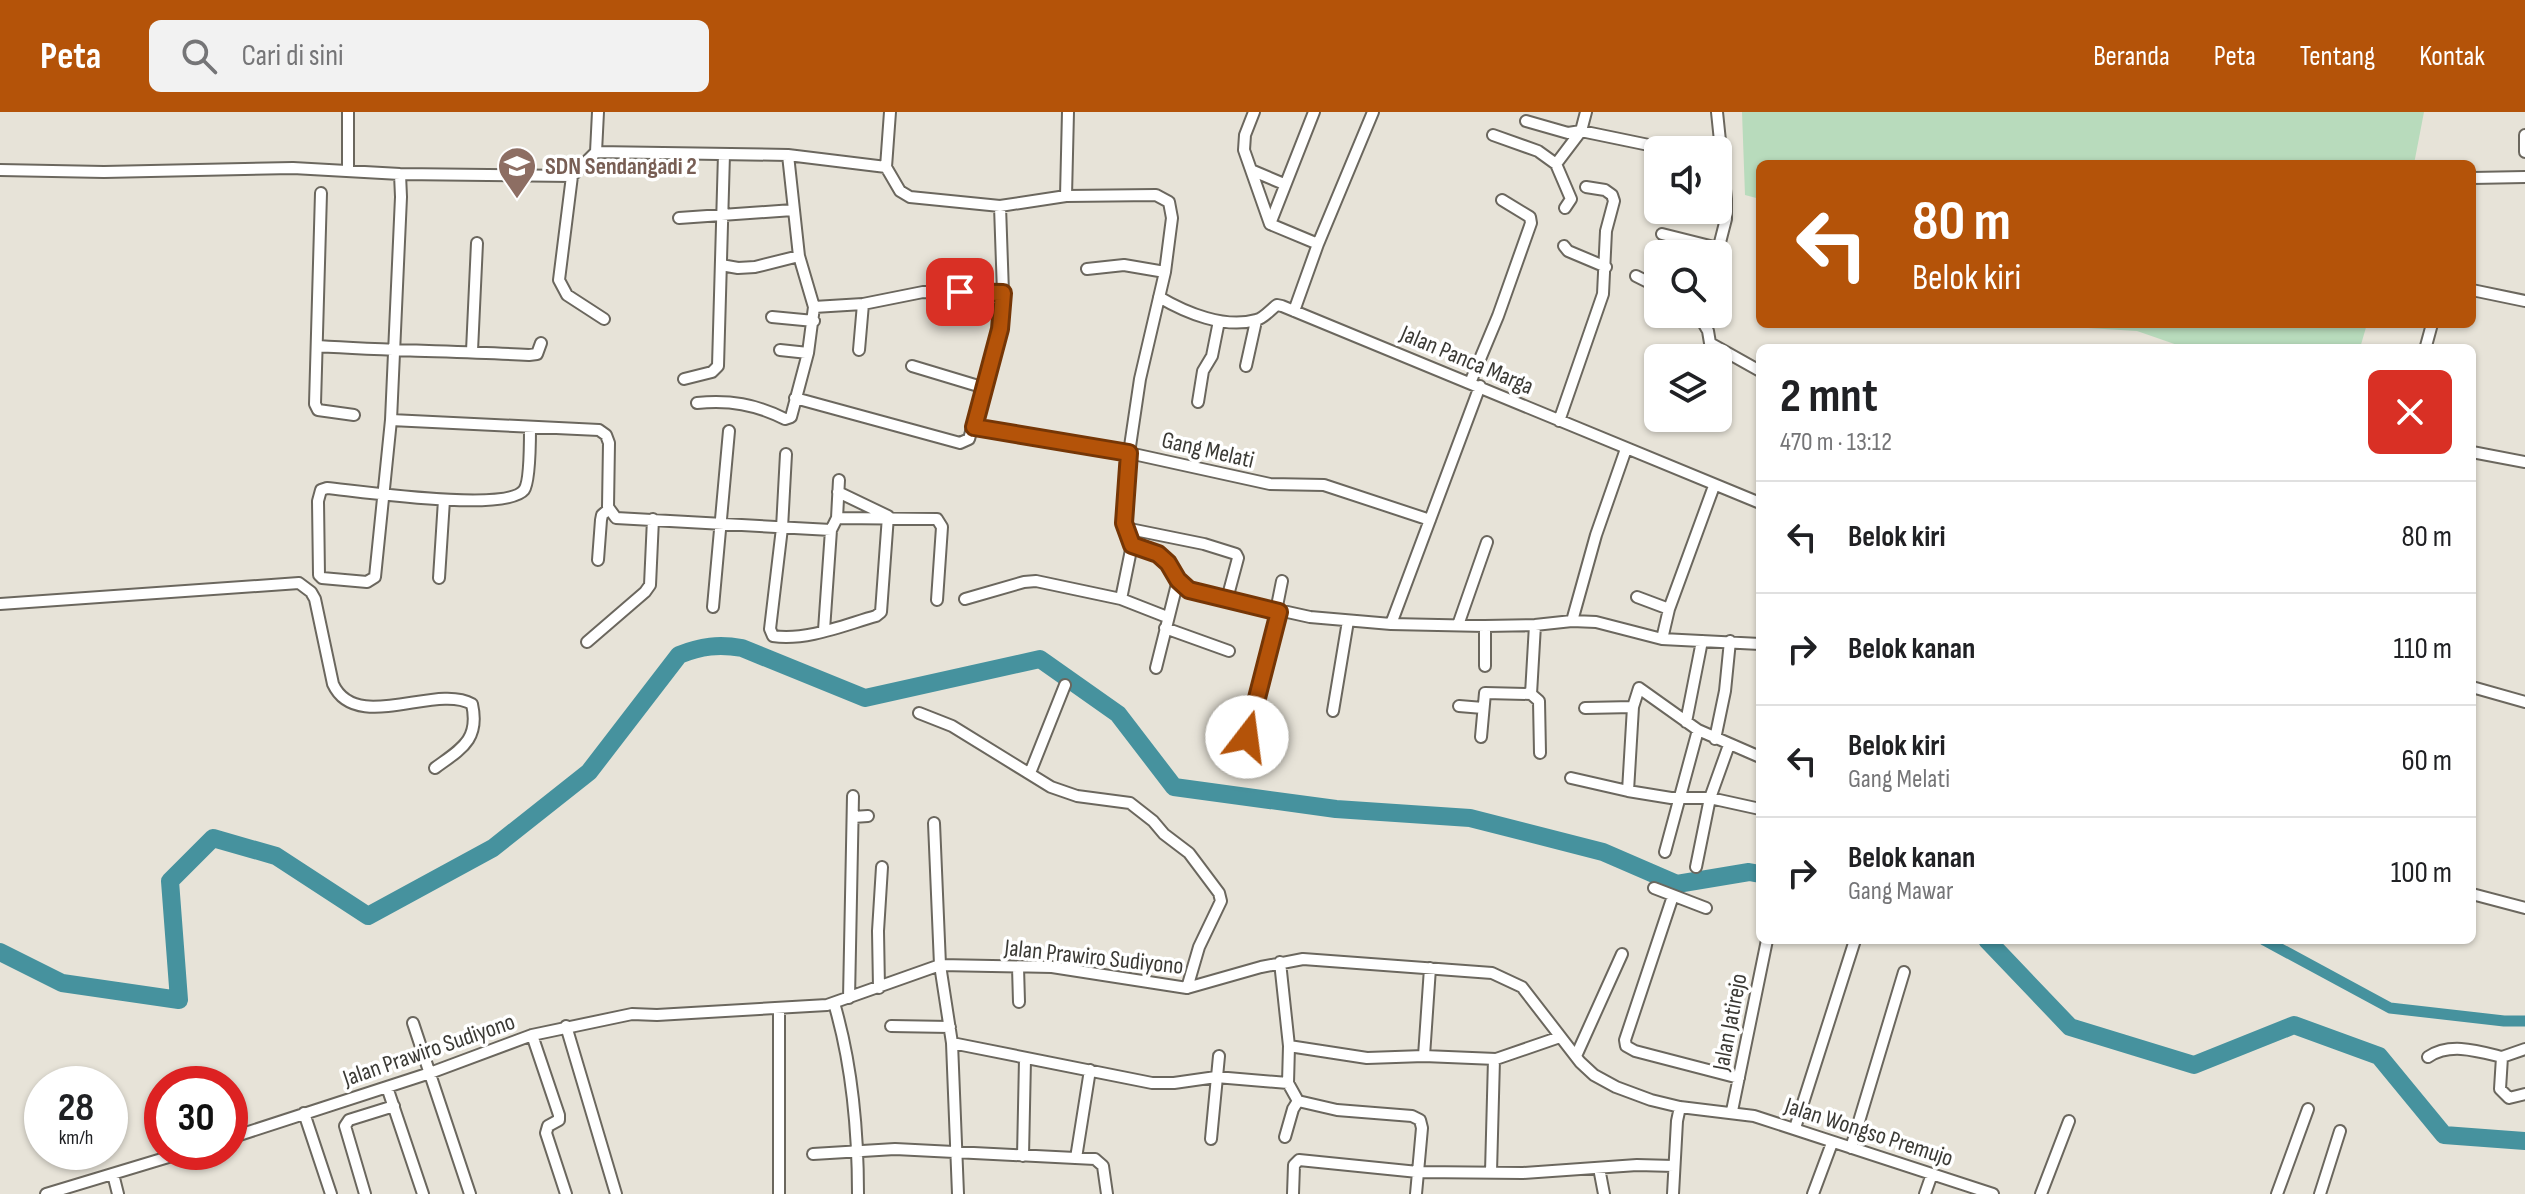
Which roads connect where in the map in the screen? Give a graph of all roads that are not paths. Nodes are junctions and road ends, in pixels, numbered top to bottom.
1 (348, 112) edge
2 (598, 112) edge
3 (890, 112) edge
4 (1068, 112) edge
5 (1254, 112) edge
6 (1314, 112) edge
7 (1373, 112) edge
8 (1586, 112) edge
9 (1717, 112) edge
10 (1526, 121) dead end
11 (1581, 131) junction
12 (1493, 135) dead end
13 (1718, 136) edge
14 (2524, 136) edge
15 (1644, 144) edge
16 (596, 152) junction
17 (2525, 152) edge
18 (724, 154) junction
19 (788, 155) junction
20 (1556, 164) junction
21 (886, 167) junction
22 (0, 170) edge
23 (348, 170) junction
24 (1251, 170) junction
25 (400, 174) junction
26 (572, 176) junction
27 (2525, 177) edge
28 (2476, 178) edge
29 (1284, 184) junction
30 (1586, 187) dead end
31 (321, 193) dead end
32 (1066, 196) junction
33 (1502, 200) dead end
34 (1000, 206) junction
35 (1565, 208) dead end
36 (793, 210) junction
37 (720, 215) junction
38 (679, 218) dead end
39 (1270, 224) junction
40 (1662, 234) dead end
41 (1682, 240) edge
42 (477, 243) dead end
43 (1318, 244) junction
44 (1564, 246) dead end
45 (799, 256) junction
46 (721, 265) junction
47 (1606, 267) junction
48 (1087, 269) dead end
49 (1165, 272) junction
50 (1636, 276) dead end
51 (1644, 280) edge
52 (2476, 291) edge
53 (1003, 293) junction
54 (1159, 297) junction
55 (2525, 301) edge
56 (863, 304) junction
57 (814, 307) junction
58 (1294, 311) junction
59 (772, 317) dead end
60 (604, 319) dead end
61 (814, 321) junction
62 (1219, 321) junction
63 (1256, 321) junction
64 (1706, 328) edge
65 (541, 343) dead end
66 (318, 346) junction
67 (780, 350) dead end
68 (859, 350) dead end
69 (395, 351) junction
70 (472, 351) junction
71 (808, 353) junction
72 (912, 366) dead end
73 (1246, 366) dead end
74 (1756, 369) edge
75 (684, 379) dead end
76 (1475, 384) junction
77 (985, 388) junction
78 (795, 398) junction
79 (1198, 402) dead end
80 (697, 403) dead end
81 (354, 415) dead end
82 (391, 420) junction
83 (1559, 421) junction
84 (974, 427) junction
85 (530, 428) junction
86 (729, 431) dead end
87 (1626, 449) junction
88 (1129, 453) junction
89 (2476, 453) edge
90 (786, 454) dead end
91 (2525, 462) edge
92 (1714, 486) junction
93 (384, 494) junction
94 (444, 500) junction
95 (1756, 502) edge
96 (608, 510) junction
97 (888, 516) junction
98 (837, 518) junction
99 (653, 519) junction
100 (1430, 520) junction
101 (721, 524) junction
102 (782, 528) junction
103 (1125, 528) junction
104 (831, 530) junction
105 (1487, 542) dead end
106 (1132, 545) junction
107 (598, 560) dead end
108 (439, 578) dead end
109 (1178, 580) junction
110 (1282, 581) dead end
111 (1637, 597) dead end
112 (965, 599) dead end
113 (1121, 599) junction
114 (1227, 599) junction
115 (937, 600) dead end
116 (0, 604) edge
117 (713, 607) dead end
118 (1669, 609) junction
119 (1277, 612) junction
120 (1348, 621) junction
121 (1572, 621) junction
122 (1166, 622) junction
123 (1391, 624) junction
124 (1458, 625) junction
125 (1535, 625) junction
126 (1485, 626) junction
127 (824, 630) junction
128 (1662, 639) junction
129 (1702, 641) junction
130 (1730, 641) junction
131 (587, 642) dead end
132 (1756, 644) edge
133 (1229, 651) dead end
134 (1485, 666) dead end
135 (1156, 668) dead end
136 (1065, 685) dead end
137 (2476, 688) edge
138 (1531, 694) junction
139 (2525, 702) edge
140 (1459, 706) dead end
141 (1633, 707) junction
142 (1483, 708) junction
143 (1585, 708) dead end
144 (1333, 711) dead end
145 (919, 713) dead end
146 (1686, 722) junction
147 (1698, 730) junction
148 (1247, 737) dead end
149 (1481, 737) dead end
150 (1715, 739) junction
151 (1729, 745) junction
152 (1540, 753) dead end
153 (1756, 755) edge
154 (435, 768) dead end
155 (1030, 773) junction
156 (1571, 778) dead end
157 (1628, 791) junction
158 (853, 796) dead end
159 (1710, 798) junction
160 (1678, 799) junction
161 (1756, 808) edge
162 (868, 816) dead end
163 (853, 817) junction
164 (934, 823) dead end
165 (1665, 852) dead end
166 (882, 867) dead end
167 (1696, 867) dead end
168 (1654, 888) dead end
169 (2476, 895) edge
170 (1673, 896) junction
171 (1706, 908) dead end
172 (2525, 908) edge
173 (1766, 944) edge
174 (1854, 944) edge
175 (1622, 954) dead end
176 (1280, 962) junction
177 (940, 965) junction
178 (1018, 967) junction
179 (1430, 968) junction
180 (1904, 972) dead end
181 (879, 988) junction
182 (1187, 988) junction
183 (849, 998) junction
184 (1019, 1002) dead end
185 (834, 1003) junction
186 (779, 1008) junction
187 (413, 1023) dead end
188 (566, 1026) junction
189 (891, 1026) dead end
190 (950, 1027) junction
191 (532, 1035) junction
192 (1560, 1037) junction
193 (952, 1043) junction
194 (1289, 1046) junction
195 (2525, 1049) edge
196 (1219, 1056) dead end
197 (1424, 1056) junction
198 (1576, 1056) junction
199 (2428, 1057) dead end
200 (2502, 1057) junction
201 (1025, 1059) junction
202 (1494, 1059) junction
203 (1090, 1070) junction
204 (430, 1073) junction
205 (1216, 1077) junction
206 (1739, 1078) junction
207 (1288, 1083) junction
208 (387, 1087) junction
209 (2525, 1094) edge
210 (1298, 1101) junction
211 (394, 1106) junction
212 (1680, 1107) junction
213 (2308, 1109) dead end
214 (1732, 1111) junction
215 (304, 1113) junction
216 (2069, 1121) dead end
217 (1795, 1128) junction
218 (2340, 1131) dead end
219 (248, 1132) edge
220 (1285, 1137) dead end
221 (1211, 1139) dead end
222 (1832, 1143) junction
223 (1851, 1148) junction
224 (858, 1149) junction
225 (813, 1154) dead end
226 (955, 1154) junction
227 (1023, 1156) junction
228 (1076, 1158) junction
229 (144, 1165) edge
230 (1674, 1166) junction
231 (1599, 1168) junction
232 (1418, 1172) junction
233 (1491, 1172) junction
234 (113, 1174) junction
235 (1932, 1174) junction
236 (1988, 1193) edge
237 (46, 1194) edge
238 (118, 1194) edge
239 (331, 1194) edge
240 (365, 1194) edge
241 (423, 1194) edge
242 (470, 1194) edge
243 (566, 1194) edge
244 (616, 1194) edge
245 (779, 1194) edge
246 (858, 1194) edge
247 (958, 1194) edge
248 (1107, 1194) edge
249 (1293, 1194) edge
250 (1416, 1194) edge
251 (1604, 1194) edge
252 (1673, 1194) edge
253 (1813, 1194) edge
254 (1925, 1194) edge
255 (2041, 1194) edge
256 (2277, 1194) edge
257 (2320, 1194) edge

1 - 23 street
2 - 16 street
3 - 21 street
4 - 32 street
5 - 24 street
6 - 29 street
7 - 43 street
8 - 11 street
9 - 13 street
10 - 11 street
11 - 15 street
11 - 20 street
12 - 20 street
14 - 17 street
16 - 18 street
16 - 26 street
18 - 19 street
18 - 37 street
19 - 21 street
19 - 36 street
20 - 35 street
21 - 34 street
22 - 23 street
23 - 25 street
24 - 29 street
24 - 39 street
25 - 26 street
25 - 69 street
26 - 60 street
27 - 28 street
29 - 39 street
30 - 47 street
31 - 66 street
32 - 34 street
32 - 49 street
33 - 76 street
34 - 53 street
36 - 37 street
36 - 45 street
37 - 38 street
37 - 46 street
39 - 43 street
40 - 41 street
42 - 70 street
43 - 58 street
44 - 47 street
45 - 46 street
45 - 57 street
46 - 75 street
47 - 83 street
48 - 49 street
49 - 54 street
50 - 51 street
52 - 55 street
53 - 56 street
53 - 77 street
54 - 62 street
54 - 88 street
56 - 57 street
56 - 68 street
57 - 61 street
58 - 63 street
58 - 76 street, Jalan Panca Marga
59 - 61 street
61 - 71 street
62 - 63 street
62 - 79 street
63 - 73 street
64 - 74 street
65 - 70 street
66 - 69 street
66 - 81 street
67 - 71 street
69 - 70 street
69 - 82 street
71 - 78 street
72 - 77 street
76 - 83 street, Jalan Panca Marga
76 - 100 street
77 - 84 street
78 - 80 street
78 - 84 street
82 - 85 street
82 - 93 street
83 - 87 street, Jalan Panca Marga
84 - 88 street, Gang Melati
85 - 94 street
85 - 96 street
86 - 101 street
87 - 92 street, Jalan Panca Marga
87 - 121 street
88 - 100 street, Gang Melati
88 - 103 street
89 - 91 street
90 - 102 street
92 - 95 street, Jalan Panca Marga
92 - 118 street
93 - 93 street
93 - 94 street
94 - 108 street
96 - 99 street
96 - 107 street
97 - 98 street
97 - 98 street
97 - 115 street
97 - 127 street
98 - 104 street
99 - 101 street
99 - 131 street
100 - 123 street
101 - 102 street
101 - 117 street
102 - 104 street
102 - 127 street
103 - 106 street
103 - 114 street
104 - 127 street
105 - 124 street
106 - 109 street
106 - 113 street
109 - 114 street
109 - 122 street
110 - 119 street
111 - 118 street
112 - 113 street
113 - 122 street
114 - 119 street
116 - 154 street
118 - 128 street
119 - 120 street
119 - 148 street
120 - 123 street
120 - 144 street
121 - 125 street
121 - 128 street
122 - 133 street
122 - 135 street
123 - 124 street
124 - 126 street
125 - 126 street
125 - 138 street
126 - 134 street
128 - 129 street
129 - 130 street
129 - 146 street
130 - 132 street
130 - 150 street
136 - 155 street
137 - 139 street
138 - 142 street
138 - 152 street
140 - 142 street
141 - 143 street
141 - 146 street
141 - 157 street
142 - 149 street
145 - 155 street
146 - 147 street
147 - 150 street
147 - 160 street
150 - 151 street
151 - 153 street
151 - 159 street
155 - 182 street
156 - 157 street
157 - 160 street
158 - 163 street
159 - 160 street
159 - 161 street
159 - 167 street
160 - 165 street
162 - 163 street
163 - 183 street
164 - 177 street
166 - 181 street
168 - 170 street
169 - 172 street
170 - 171 street
170 - 206 street
173 - 206 street, Jalan Jatirejo
174 - 217 street
175 - 198 street
176 - 179 street, Jalan Prawiro Sudiyono
176 - 182 street, Jalan Prawiro Sudiyono
176 - 194 street
177 - 178 street, Jalan Prawiro Sudiyono
177 - 181 street, Jalan Prawiro Sudiyono
177 - 190 street
178 - 182 street, Jalan Prawiro Sudiyono
178 - 184 street
179 - 192 street, Jalan Prawiro Sudiyono
179 - 197 street
180 - 223 street
181 - 183 street, Jalan Prawiro Sudiyono
183 - 185 street, Jalan Prawiro Sudiyono
185 - 186 street, Jalan Prawiro Sudiyono
185 - 224 street
186 - 188 street, Jalan Prawiro Sudiyono
186 - 245 street
187 - 204 street
188 - 191 street, Jalan Prawiro Sudiyono
188 - 244 street
189 - 190 street
190 - 193 street
191 - 204 street, Jalan Prawiro Sudiyono
191 - 243 street
192 - 198 street, Jalan Prawiro Sudiyono
192 - 202 street
193 - 201 street
193 - 226 street
194 - 197 street
194 - 207 street
195 - 200 street
196 - 205 street
197 - 202 street
198 - 212 street, Jalan Prawiro Sudiyono
199 - 200 street
200 - 209 street
201 - 203 street
201 - 227 street
202 - 233 street
203 - 205 street
203 - 228 street
204 - 208 street, Jalan Prawiro Sudiyono
204 - 242 street
205 - 207 street
205 - 221 street
206 - 214 street, Jalan Jatirejo
207 - 210 street
208 - 211 street
208 - 215 street, Jalan Prawiro Sudiyono
210 - 220 street
210 - 232 street
211 - 240 street
211 - 241 street
212 - 214 street, Jalan Prawiro Sudiyono
212 - 230 street
213 - 256 street
214 - 217 street, Jalan Wongso Premujo
215 - 219 street, Jalan Prawiro Sudiyono
215 - 239 street
216 - 255 street
217 - 222 street, Jalan Wongso Premujo
218 - 257 street
222 - 223 street, Jalan Wongso Premujo
222 - 253 street
223 - 235 street, Jalan Wongso Premujo
224 - 225 street
224 - 226 street
224 - 246 street
226 - 227 street
226 - 247 street
227 - 228 street
228 - 248 street
229 - 234 street
230 - 231 street
230 - 252 street
231 - 233 street
231 - 251 street
232 - 233 street
232 - 249 street
232 - 250 street
234 - 237 street
234 - 238 street
235 - 236 street, Jalan Wongso Premujo
235 - 254 street

